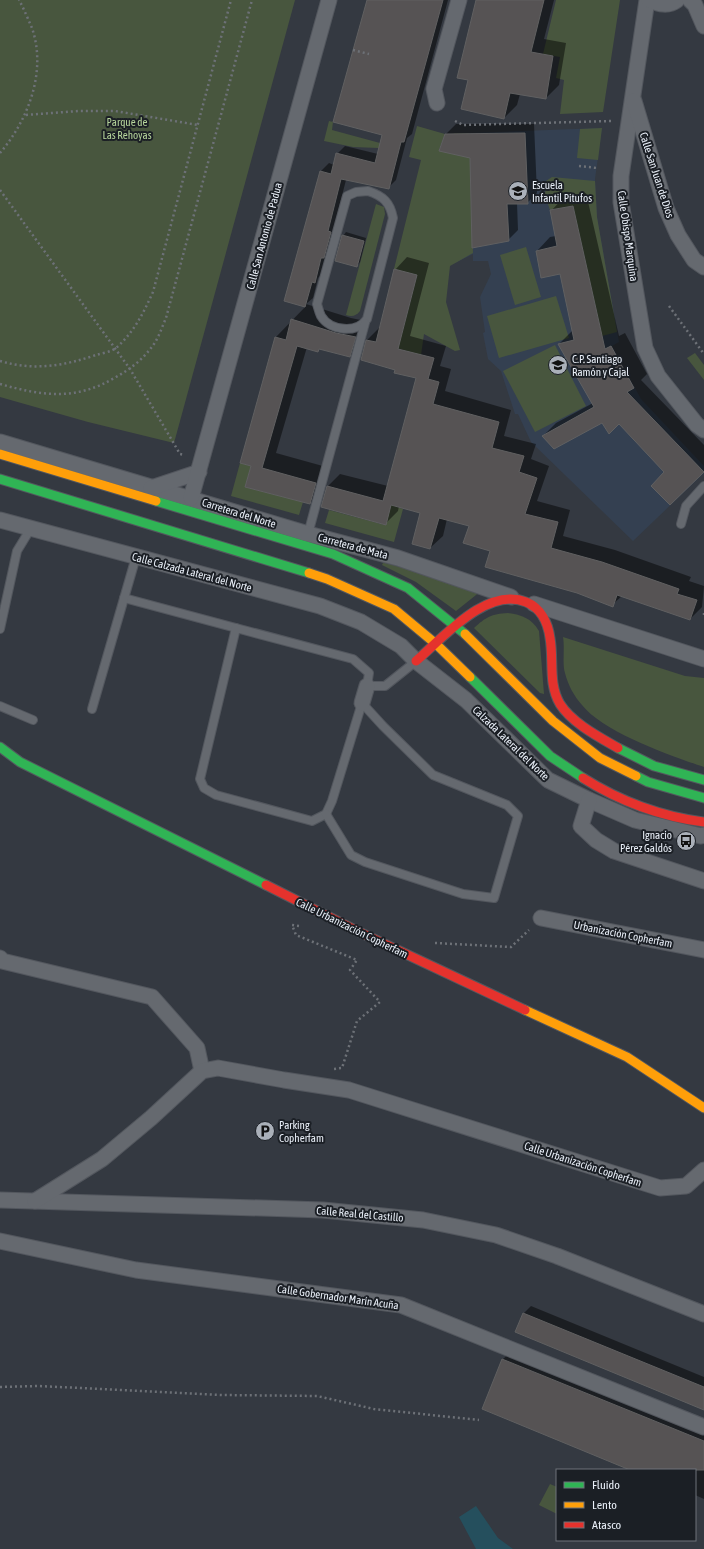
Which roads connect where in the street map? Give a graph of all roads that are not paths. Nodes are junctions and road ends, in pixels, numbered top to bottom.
1 (329, 0) edge
2 (459, 0) edge
3 (648, 0) edge
4 (677, 0) edge
5 (690, 0) edge
6 (704, 26) edge
7 (632, 96) junction
8 (437, 103) dead end
9 (704, 266) edge
10 (364, 323) junction
11 (704, 430) edge
12 (0, 442) edge
13 (0, 454) edge
14 (201, 465) junction
15 (0, 479) edge
16 (704, 486) edge
17 (151, 488) junction
18 (191, 498) junction
19 (0, 521) edge
20 (681, 524) dead end
21 (30, 528) junction
22 (308, 534) junction
23 (136, 557) junction
24 (124, 598) junction
25 (522, 601) junction
26 (457, 626) junction
27 (236, 628) junction
28 (0, 629) edge
29 (381, 633) joint
30 (436, 644) junction
31 (704, 659) edge
32 (416, 661) junction
33 (367, 686) junction
34 (362, 703) junction
35 (0, 706) edge
36 (92, 709) dead end
37 (33, 720) dead end
38 (0, 748) edge
39 (704, 780) edge
40 (704, 798) edge
41 (589, 800) junction
42 (326, 814) junction
43 (704, 822) edge
44 (704, 835) edge
45 (704, 881) edge
46 (541, 918) road end
47 (704, 950) edge
48 (0, 958) edge
49 (202, 1071) junction
50 (704, 1108) edge
51 (704, 1170) edge
52 (0, 1200) edge
53 (35, 1201) junction
54 (0, 1241) edge
55 (704, 1314) edge
56 (704, 1427) edge

1 - 14 street, Calle San Antonio de Padua
2 - 8 street
3 - 4 street
3 - 7 street, Calle Obispo Marquina
5 - 6 street
7 - 9 street, Calle San Juan de Dios
7 - 11 street, Calle Obispo Marquina
10 - 10 lane
10 - 22 lane
12 - 17 street, Carretera de Mata
13 - 26 street, Carretera del Norte
14 - 17 street
14 - 18 street, Calle San Antonio de Padua
15 - 30 street
16 - 20 lane
17 - 18 street, Carretera de Mata
18 - 22 street, Carretera de Mata
19 - 21 street, Calle Calzada Lateral del Norte
21 - 23 street, Calle Calzada Lateral del Norte
21 - 28 lane
22 - 25 street, Carretera de Mata
23 - 24 lane
23 - 29 street, Calle Calzada Lateral del Norte
24 - 27 lane
24 - 36 lane
25 - 26 street
25 - 31 street, Carretera de Mata
25 - 39 street
26 - 30 street
26 - 40 street, Carretera del Norte
27 - 33 lane
27 - 42 lane
29 - 32 street, Calzada Lateral del Norte
30 - 32 street
30 - 43 street
32 - 33 lane
32 - 41 street, Calzada Lateral del Norte
33 - 34 street
34 - 42 lane
34 - 42 lane
35 - 37 lane
38 - 50 street, Calle Urbanización Copherfam
41 - 44 street, Calzada Lateral del Norte
41 - 45 street
46 - 47 street, Urbanización Copherfam
48 - 49 street
49 - 51 street, Calle Urbanización Copherfam
49 - 53 street
52 - 53 street, Calle Real del Castillo
53 - 55 street, Calle Real del Castillo
54 - 56 street, Calle Gobernador Marín Acuña

